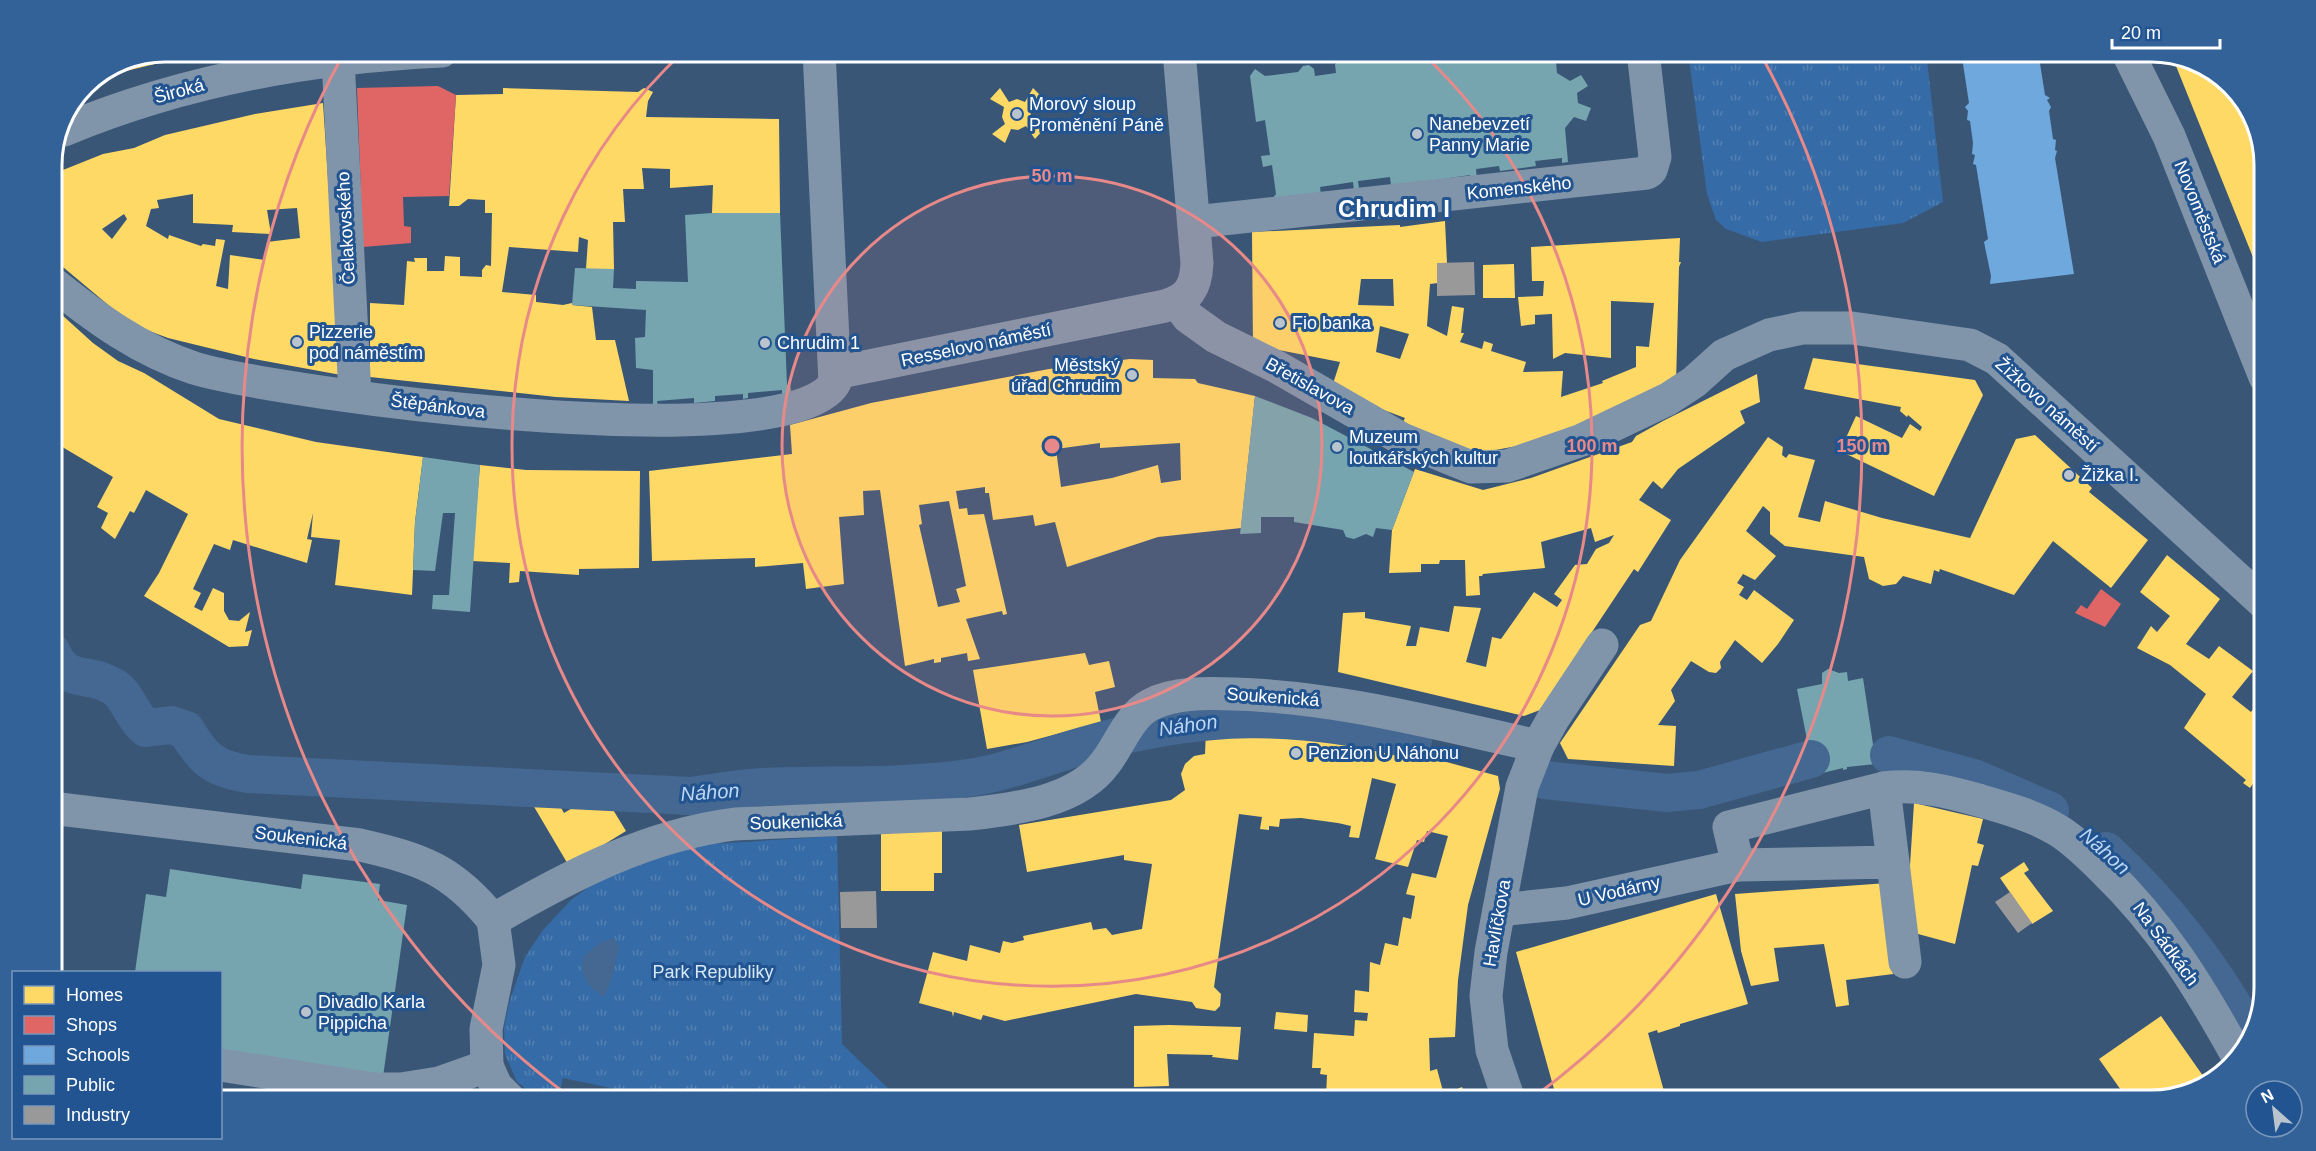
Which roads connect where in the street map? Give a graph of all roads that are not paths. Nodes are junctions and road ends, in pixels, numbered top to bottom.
1 (316, 62) edge
2 (338, 62) edge
3 (820, 62) edge
4 (1180, 62) edge
5 (1644, 62) edge
6 (2132, 62) edge
7 (69, 128) edge
8 (1195, 222) junction
9 (62, 291) edge
10 (1177, 303) junction
11 (2254, 320) edge
12 (836, 373) junction
13 (1684, 389) joint
14 (355, 396) junction
15 (2254, 594) edge
16 (1602, 645) dead end
17 (1530, 765) junction
18 (1898, 787) junction
19 (62, 809) edge
20 (1893, 862) junction
21 (1738, 866) junction
22 (1499, 910) junction
23 (493, 920) junction
24 (1905, 962) dead end
25 (2233, 1049) edge
26 (222, 1065) edge
27 (487, 1066) junction
28 (500, 1090) edge
29 (1506, 1090) edge

1 - 7 street, Široká
2 - 14 street, Čelakovského
3 - 12 street
4 - 8 street
5 - 8 street, Komenského
6 - 11 street, Novoměstská
8 - 10 street
9 - 14 street, Štěpánkova
10 - 12 street, Resselovo náměstí
10 - 13 street, Břetislavova
12 - 14 street, Štěpánkova
13 - 15 street, Žižkovo náměstí
16 - 17 street, Havlíčkova
17 - 22 street, Havlíčkova
17 - 23 street, Soukenická
18 - 20 street
18 - 21 street
18 - 25 street, Na Sádkách
19 - 23 street, Soukenická
20 - 21 street, U Vodárny
20 - 24 street
21 - 22 street, U Vodárny
22 - 29 street, Havlíčkova
23 - 27 street
26 - 27 street
27 - 28 street

